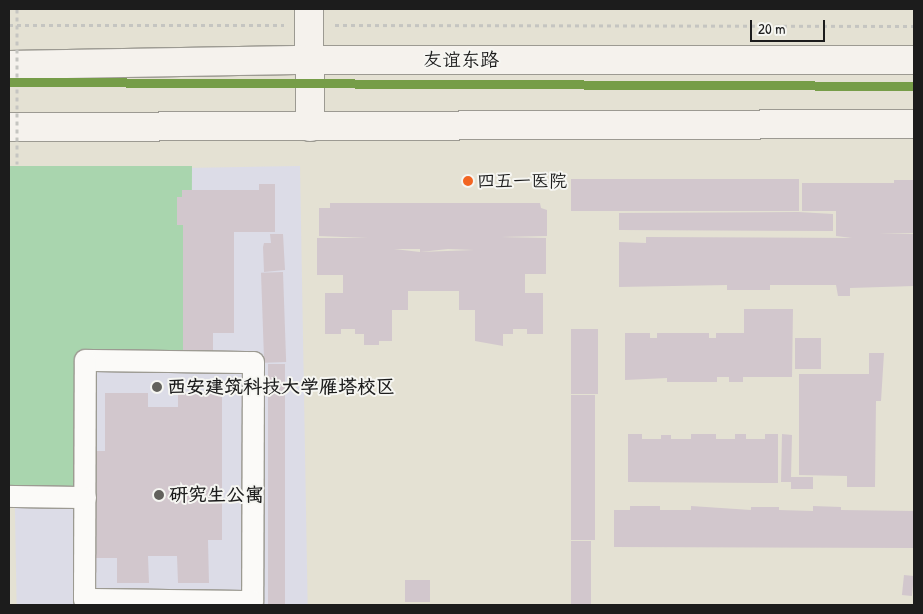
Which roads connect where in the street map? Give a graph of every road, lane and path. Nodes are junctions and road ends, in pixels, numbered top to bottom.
1 (17, 9) edge
2 (309, 17) edge
3 (9, 24) edge
4 (914, 26) edge
5 (310, 60) junction
6 (914, 60) edge
7 (9, 65) edge
8 (914, 124) edge
9 (9, 127) edge
10 (310, 127) junction
11 (17, 164) dead end
12 (9, 496) edge
13 (86, 497) junction

1 - 11 path, bridge
2 - 3 path
2 - 4 path
2 - 5 main road
5 - 6 main road, 友谊东路
5 - 7 main road, 友谊东路
5 - 10 main road
8 - 10 main road
9 - 10 main road
12 - 13 street
13 - 13 street

